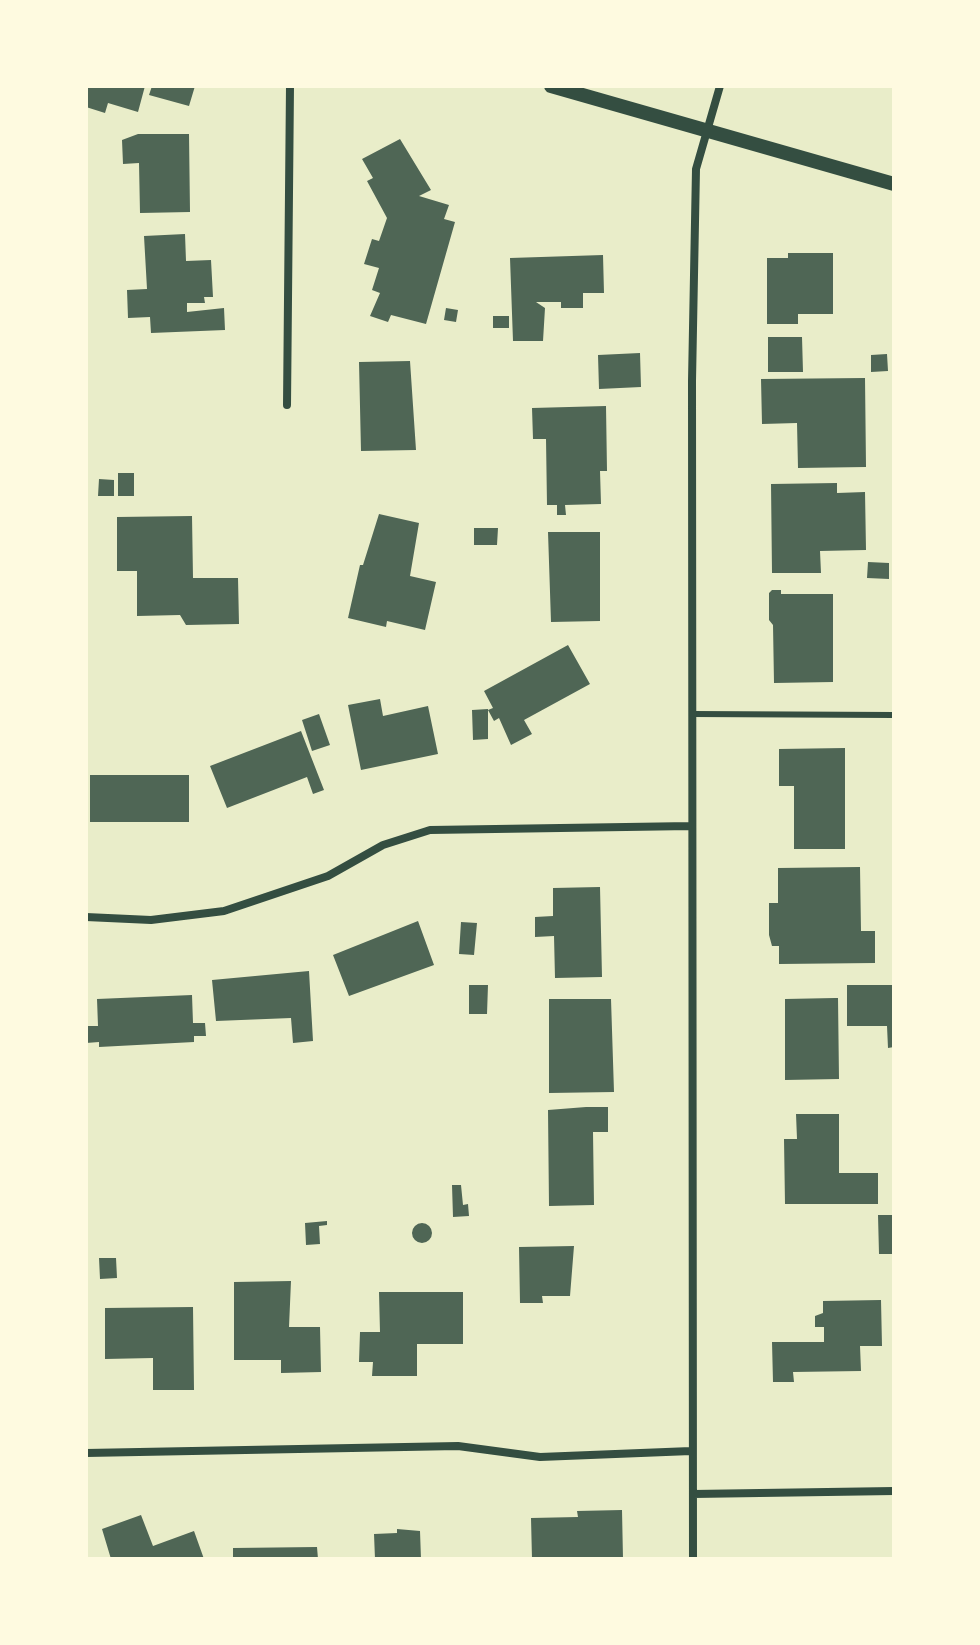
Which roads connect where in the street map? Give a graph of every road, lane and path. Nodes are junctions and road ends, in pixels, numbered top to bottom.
1 (290, 86) edge
2 (551, 86) edge
3 (720, 86) edge
4 (709, 131) junction
5 (894, 184) edge
6 (287, 405) dead end
7 (692, 714) junction
8 (894, 715) edge
9 (691, 826) junction
10 (86, 917) edge
11 (691, 1451) junction
12 (86, 1453) edge
13 (894, 1491) edge
14 (693, 1494) junction
15 (693, 1559) edge

1 - 6 street
2 - 4 street
3 - 4 street
4 - 5 street
4 - 7 street
7 - 8 lane
7 - 9 street
9 - 10 street
9 - 11 street
11 - 12 street
11 - 14 street
13 - 14 street
14 - 15 street

